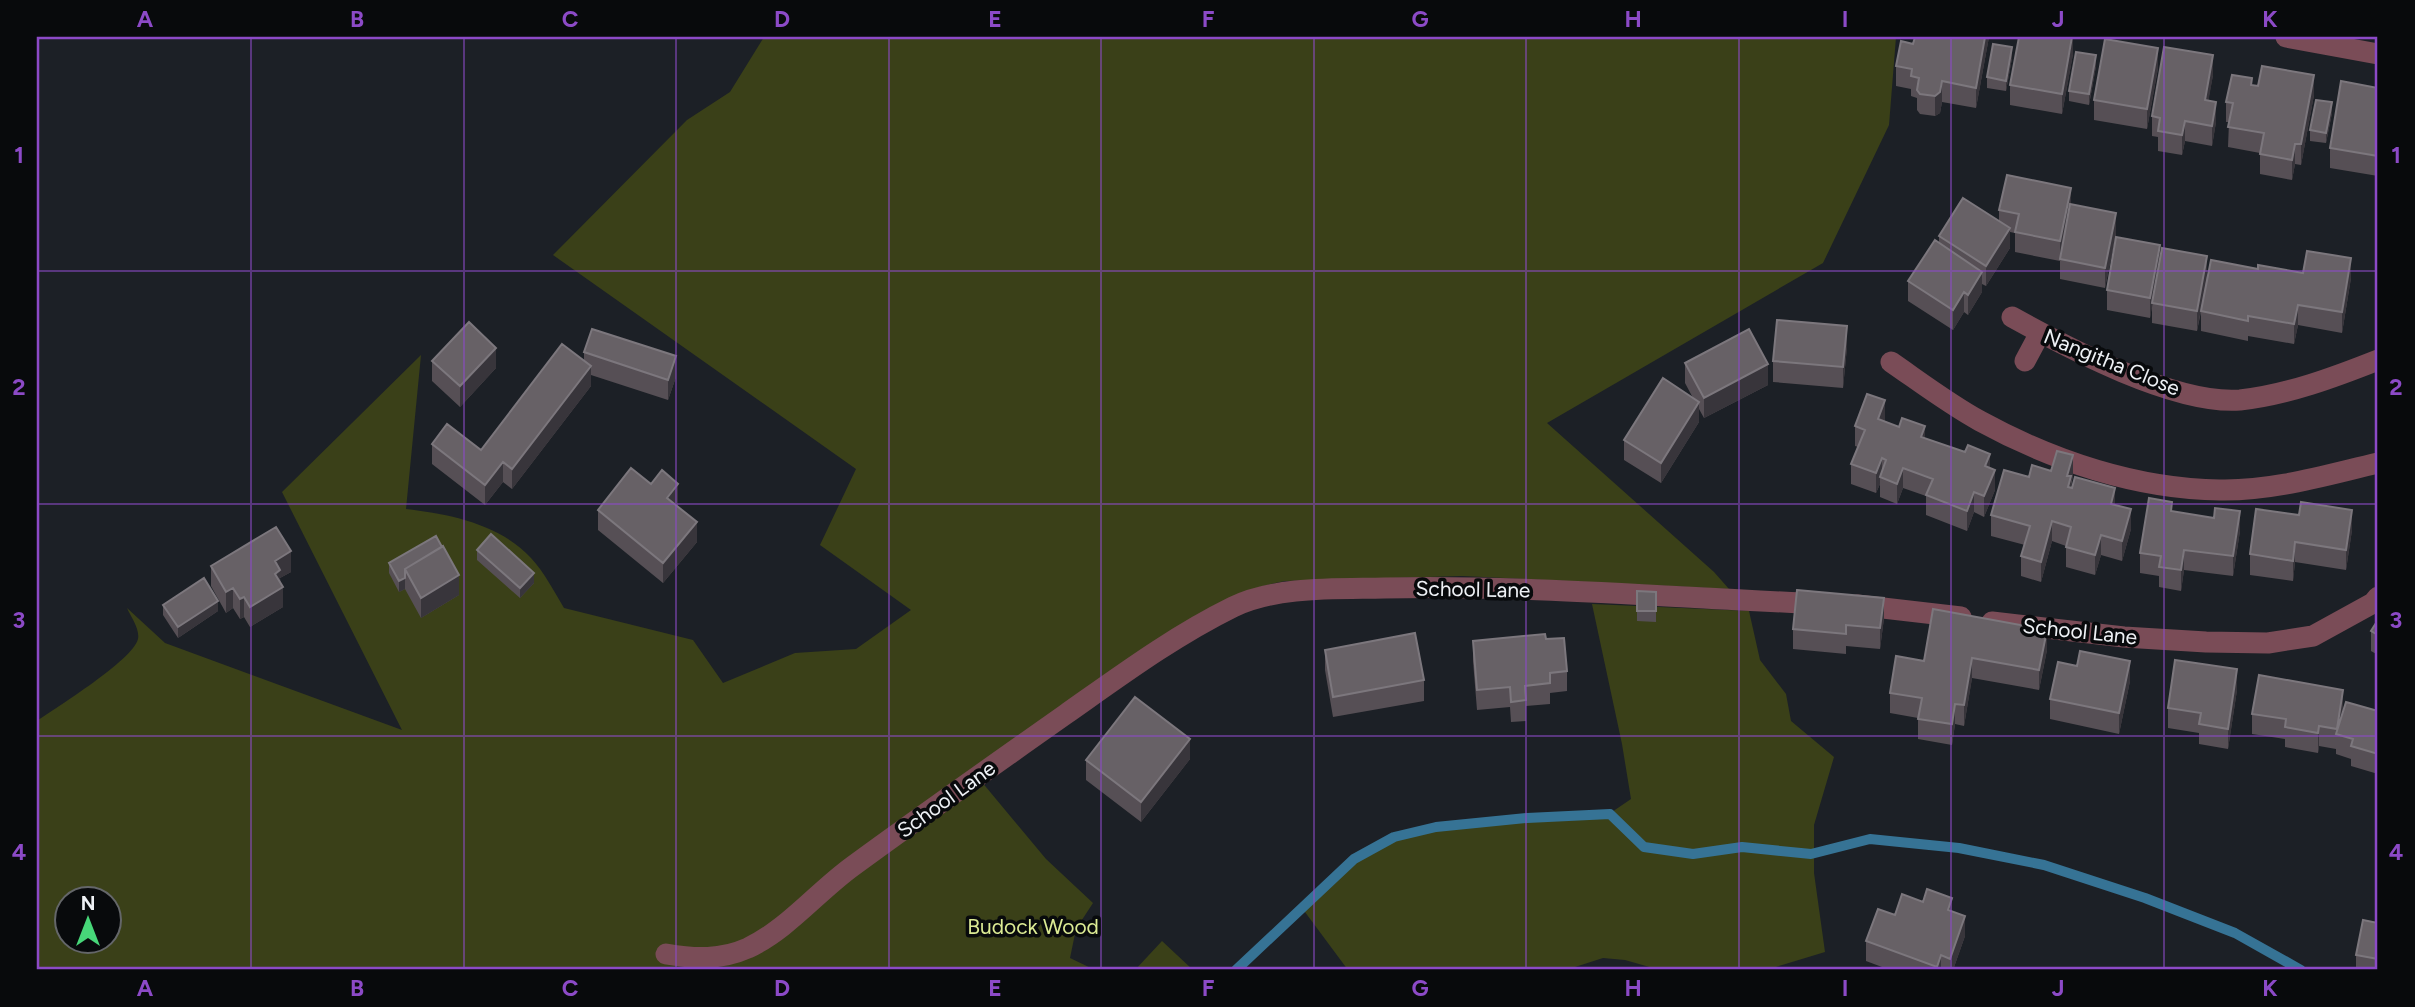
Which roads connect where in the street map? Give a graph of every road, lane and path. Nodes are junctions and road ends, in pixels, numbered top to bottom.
1 (2286, 37) edge
2 (2378, 54) edge
3 (2012, 317) dead end
4 (2039, 333) junction
5 (2378, 360) edge
6 (2025, 361) dead end
7 (1891, 362) dead end
8 (2378, 463) edge
9 (2378, 597) edge
10 (666, 954) dead end

1 - 2 street
3 - 4 street, Nangitha Close
4 - 5 street, Nangitha Close
4 - 6 street
7 - 8 street
9 - 10 street, School Lane

